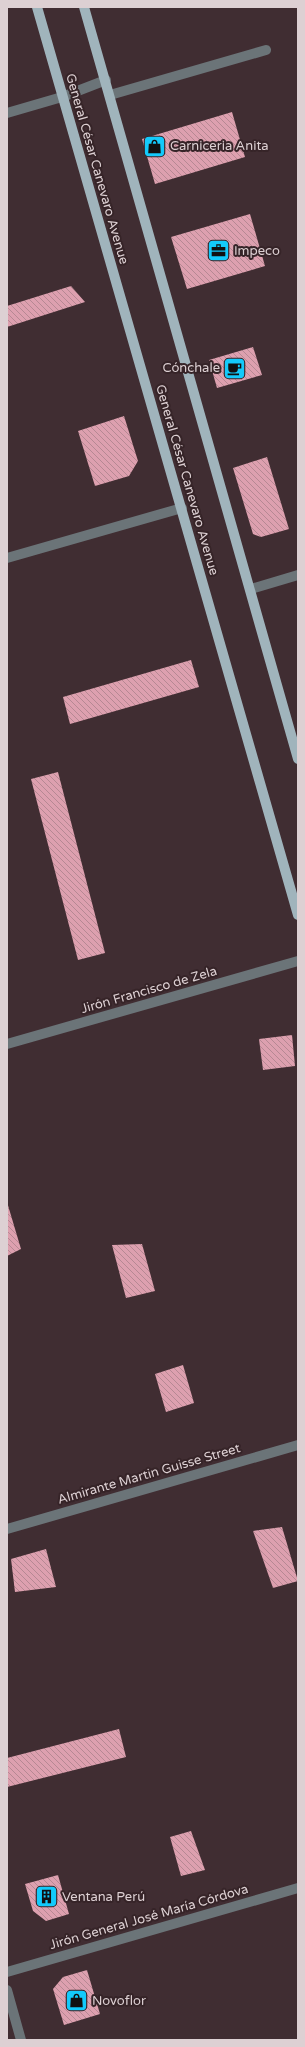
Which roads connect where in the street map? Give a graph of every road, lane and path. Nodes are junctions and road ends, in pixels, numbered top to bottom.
1 (37, 7) edge
2 (84, 7) edge
3 (266, 50) dead end
4 (106, 80) junction
5 (110, 94) junction
6 (62, 97) junction
7 (7, 113) edge
8 (182, 508) junction
9 (7, 558) edge
10 (298, 575) edge
11 (251, 589) junction
12 (298, 759) edge
13 (298, 915) edge
14 (298, 961) edge
15 (7, 1044) edge
16 (298, 1445) edge
17 (7, 1529) edge
18 (298, 1888) edge
19 (7, 1972) edge
20 (7, 1990) edge
21 (21, 2040) edge

1 - 6 main road, General César Canevaro Avenue
2 - 4 main road
3 - 5 street
4 - 5 main road
4 - 6 street
5 - 11 main road
6 - 7 street
6 - 8 main road, General César Canevaro Avenue
8 - 9 street
8 - 13 main road, General César Canevaro Avenue
10 - 11 street
11 - 12 main road
14 - 15 street, Jirón Francisco de Zela
16 - 17 street, Almirante Martin Guisse Street
18 - 19 street, Jirón General José María Córdova
20 - 21 street

